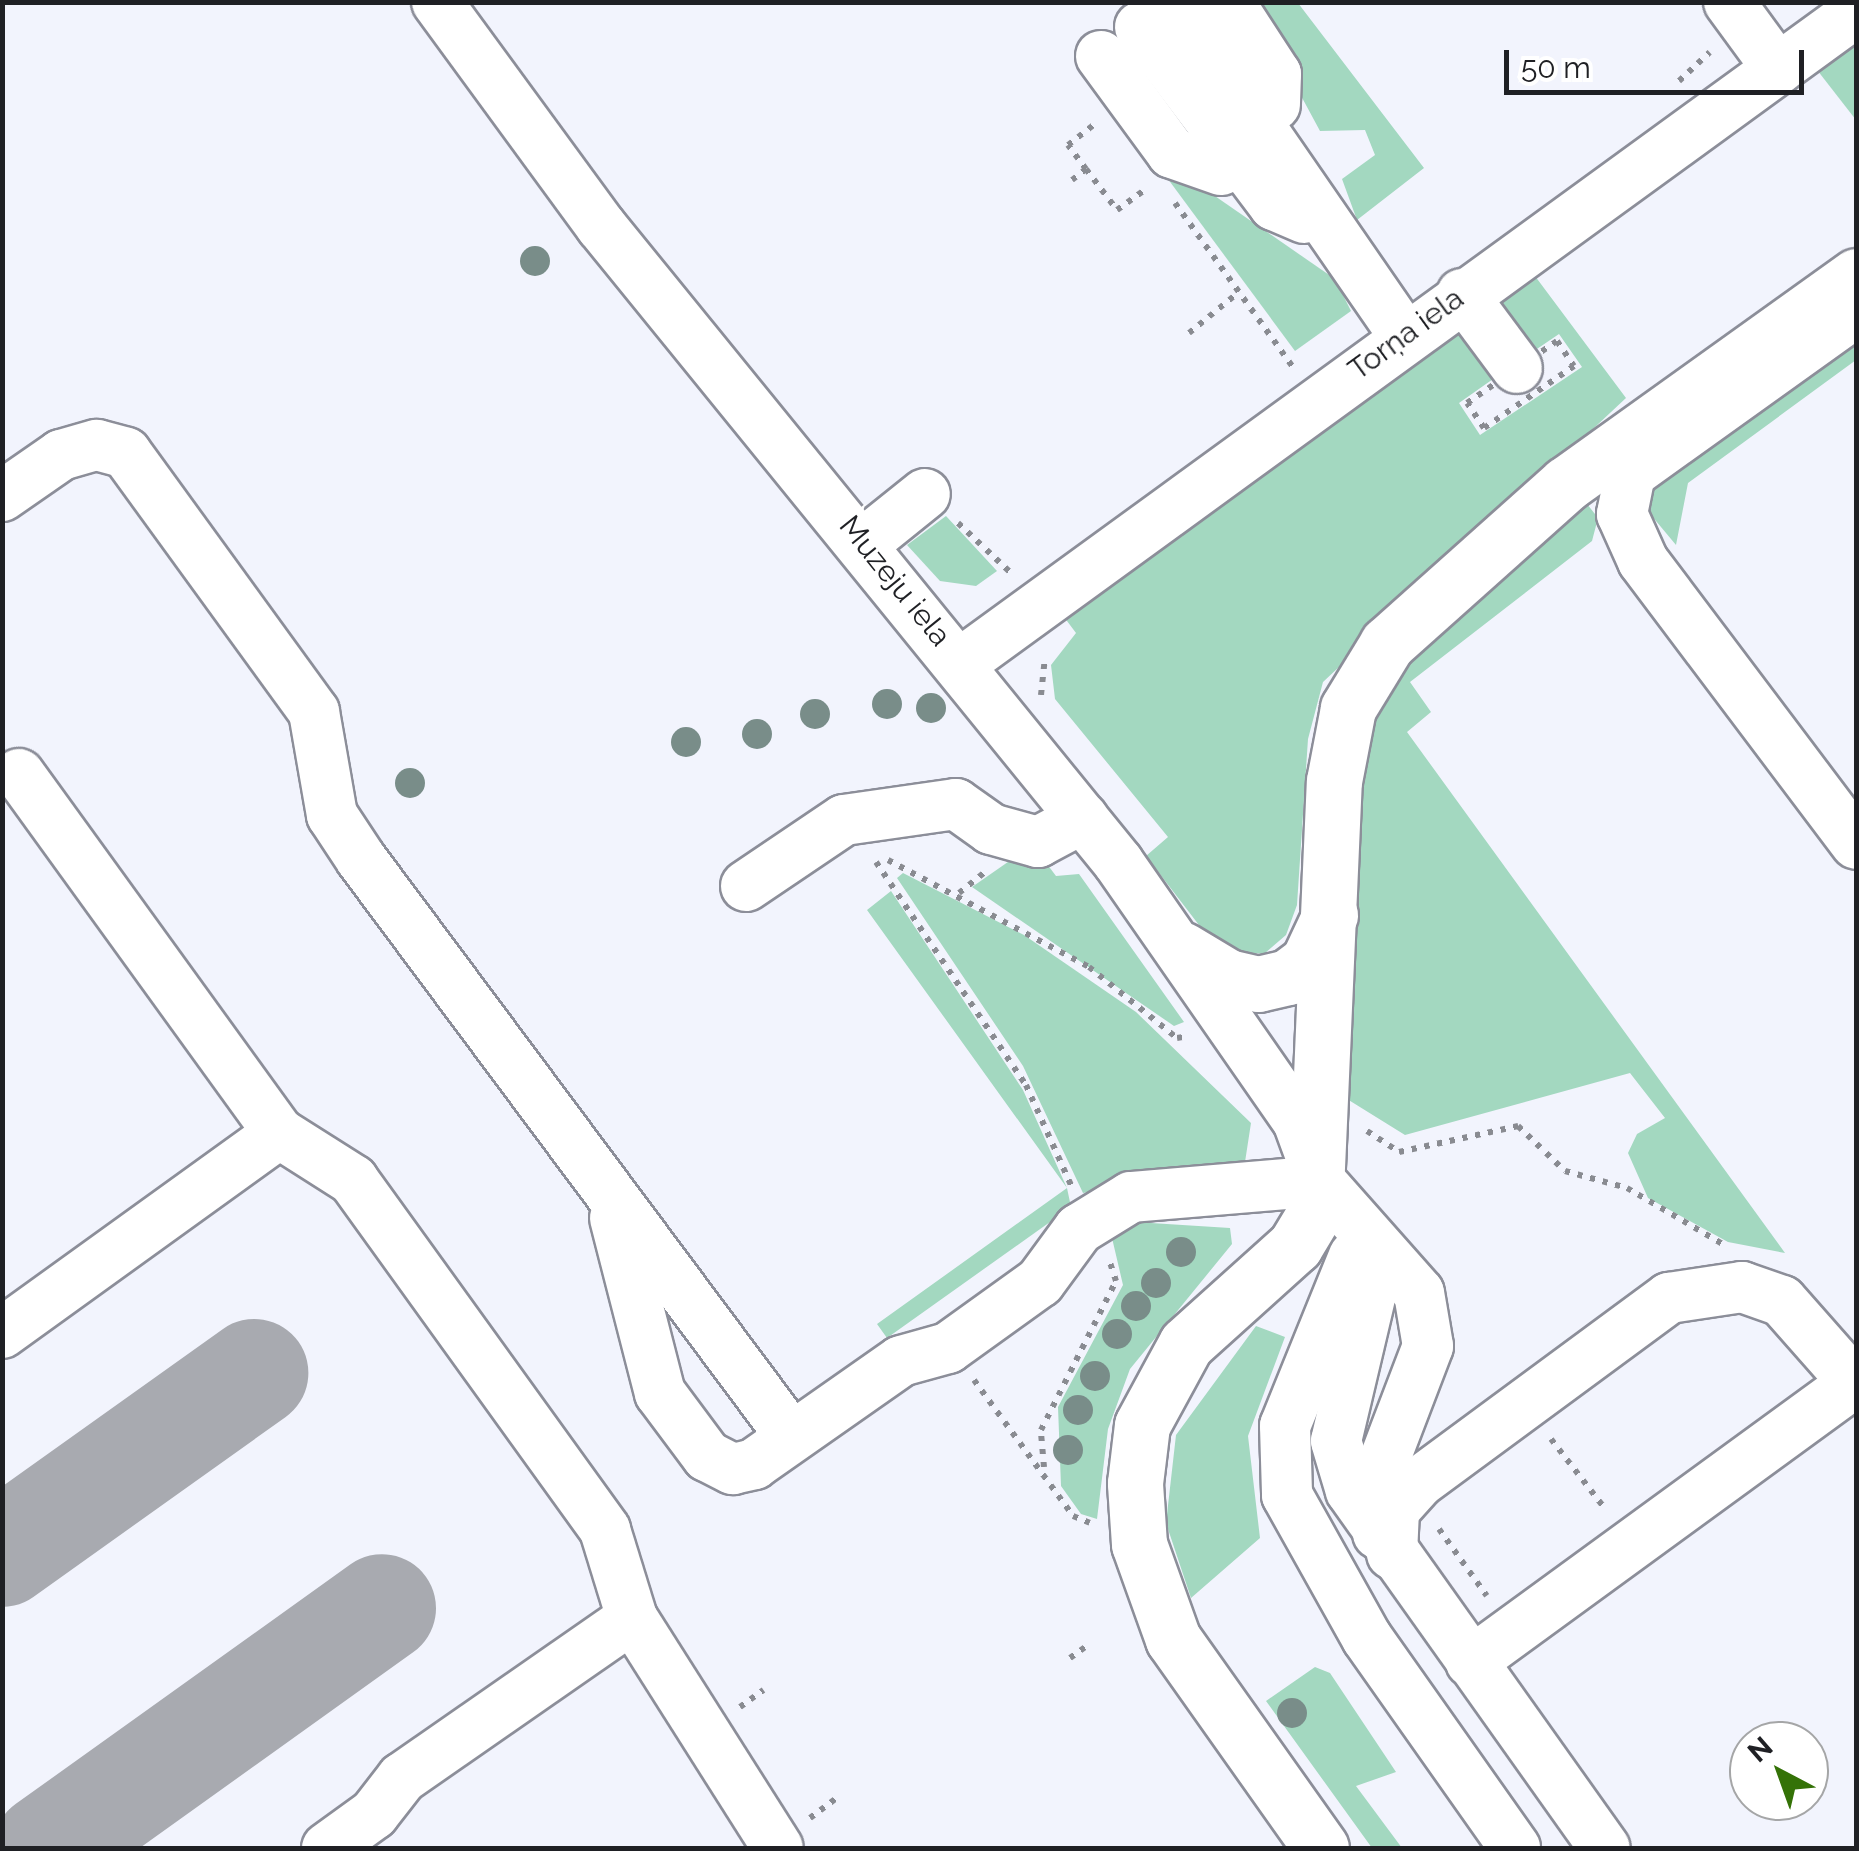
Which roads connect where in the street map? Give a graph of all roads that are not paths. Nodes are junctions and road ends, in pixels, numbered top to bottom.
1 (437, 2) edge
2 (1203, 2) edge
3 (1229, 2) edge
4 (1729, 2) edge
5 (1856, 12) edge
6 (1138, 29) edge
7 (1778, 69) junction
8 (1275, 105) junction
9 (1221, 170) junction
10 (1304, 214) junction
11 (1856, 276) edge
12 (1462, 294) junction
13 (1856, 312) edge
14 (1404, 336) junction
15 (1517, 368) dead end
16 (2, 496) edge
17 (936, 501) road end
18 (864, 543) junction
19 (961, 663) junction
20 (16, 784) edge
21 (1083, 818) junction
22 (1856, 844) edge
23 (746, 886) dead end
24 (1330, 914) junction
25 (1183, 950) junction
26 (279, 1133) junction
27 (1320, 1181) junction
28 (609, 1204) junction
29 (1362, 1232) junction
30 (2, 1333) edge
31 (1856, 1383) edge
32 (791, 1436) junction
33 (1385, 1544) junction
34 (632, 1618) junction
35 (1471, 1662) junction
36 (792, 1835) edge
37 (327, 1848) edge
38 (1321, 1848) edge
39 (1514, 1848) edge
40 (1605, 1848) edge

1 - 18 street, Muzeju iela
2 - 8 street
3 - 8 street
4 - 7 street
5 - 7 street, Torņa iela
6 - 9 street
6 - 9 street
6 - 10 street
7 - 12 street, Torņa iela
8 - 10 street
9 - 10 street
10 - 14 street
11 - 24 main road
12 - 14 street, Torņa iela
12 - 15 street
13 - 22 street
14 - 19 street, Torņa iela
16 - 28 street
17 - 18 street
18 - 19 street, Muzeju iela
19 - 21 street, Muzeju iela
20 - 26 street
21 - 23 street
21 - 25 street, Muzeju iela
24 - 25 main road
24 - 27 main road
25 - 27 street, Muzeju iela
26 - 30 street
26 - 34 street
27 - 29 street, Muzeju iela
27 - 32 street
27 - 38 main road
28 - 32 street
28 - 32 street
29 - 33 street
29 - 33 street, Muzeju iela
29 - 39 street
31 - 33 street
31 - 35 street
33 - 35 street
34 - 36 street
34 - 37 street
35 - 40 street

